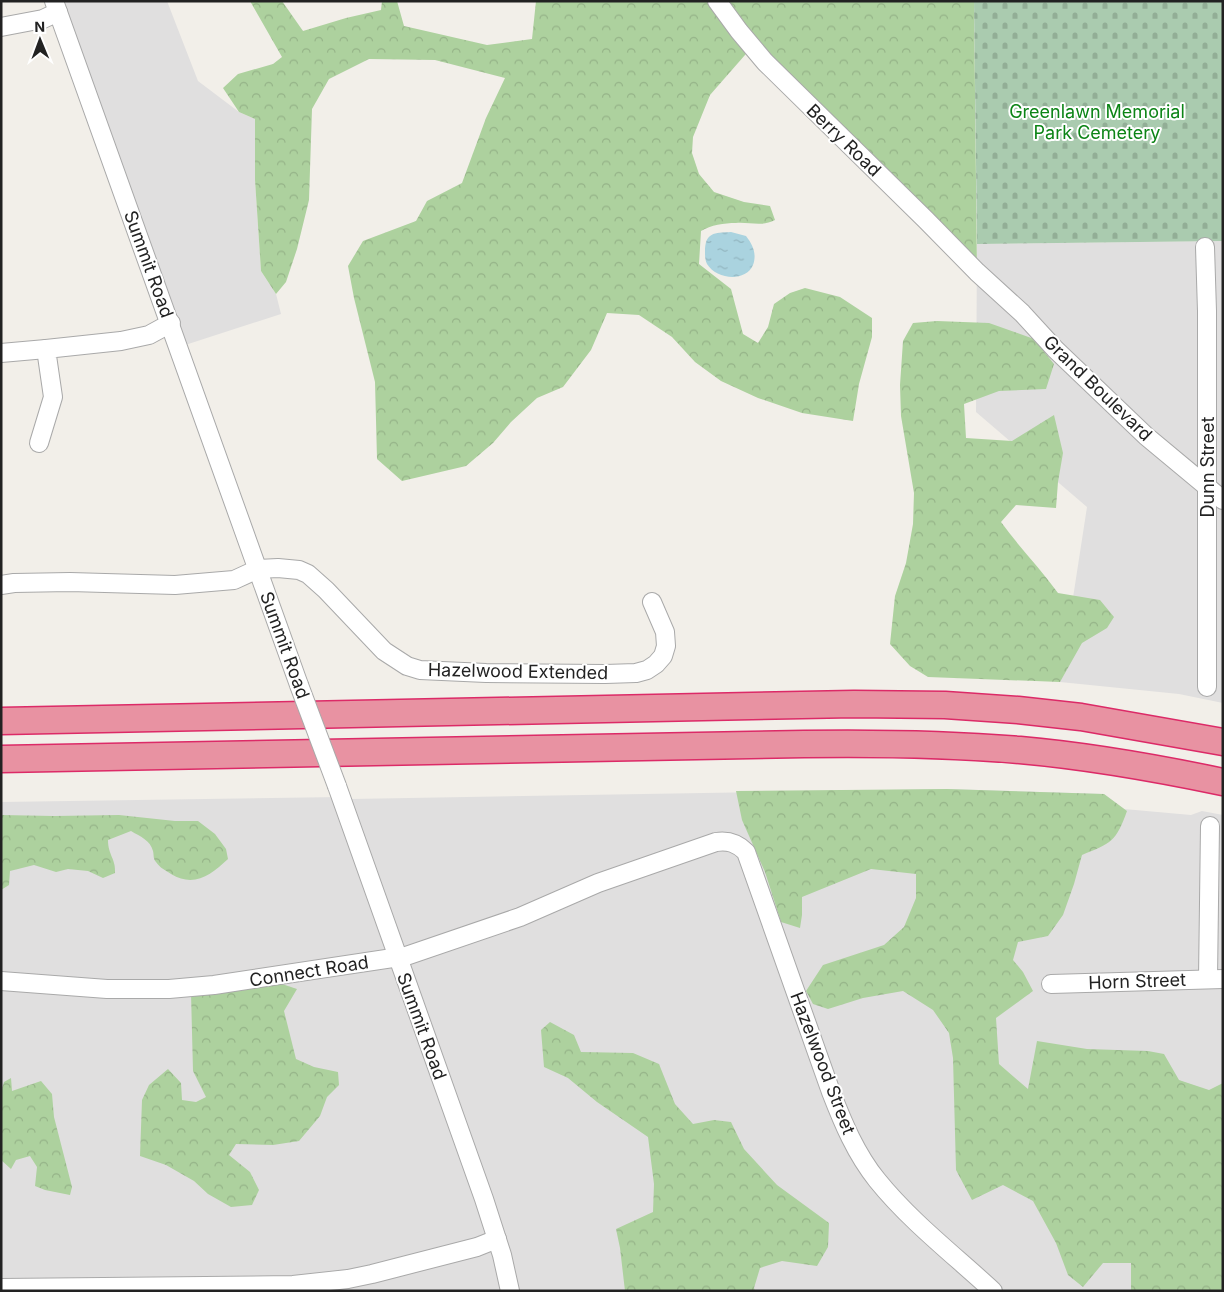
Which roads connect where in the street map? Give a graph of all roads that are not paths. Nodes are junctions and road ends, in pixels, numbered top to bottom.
1 (717, 1) edge
2 (56, 7) edge
3 (1, 27) edge
4 (1205, 246) dead end
5 (977, 272) joint
6 (171, 323) junction
7 (46, 349) junction
8 (1, 353) edge
9 (39, 443) dead end
10 (1206, 488) junction
11 (1223, 500) edge
12 (258, 569) junction
13 (1, 585) edge
14 (652, 602) dead end
15 (1207, 687) dead end
16 (1, 721) edge
17 (1223, 740) edge
18 (1, 759) edge
19 (1223, 782) edge
20 (1210, 826) dead end
21 (716, 842) joint
22 (397, 958) junction
23 (1215, 979) edge
24 (1, 981) edge
25 (1051, 984) dead end
26 (496, 1239) junction
27 (1, 1288) edge
28 (216, 1289) edge
29 (510, 1291) edge
30 (993, 1291) edge

1 - 5 street, Berry Road
2 - 3 street
2 - 6 street, Summit Road
4 - 10 street, Dunn Street
5 - 10 street, Grand Boulevard
6 - 7 street
6 - 12 street, Summit Road
7 - 8 street
7 - 9 street
10 - 11 street, Grand Boulevard
10 - 15 street, Dunn Street
12 - 13 street
12 - 14 street, Hazelwood Extended
12 - 22 street, Summit Road, bridge
16 - 17 highway
18 - 19 highway
20 - 23 street
21 - 22 street, Connect Road
21 - 30 street, Hazelwood Street
22 - 24 street, Connect Road
22 - 26 street, Summit Road
23 - 25 street, Horn Street
26 - 28 street
26 - 29 street, Summit Road
27 - 28 street

